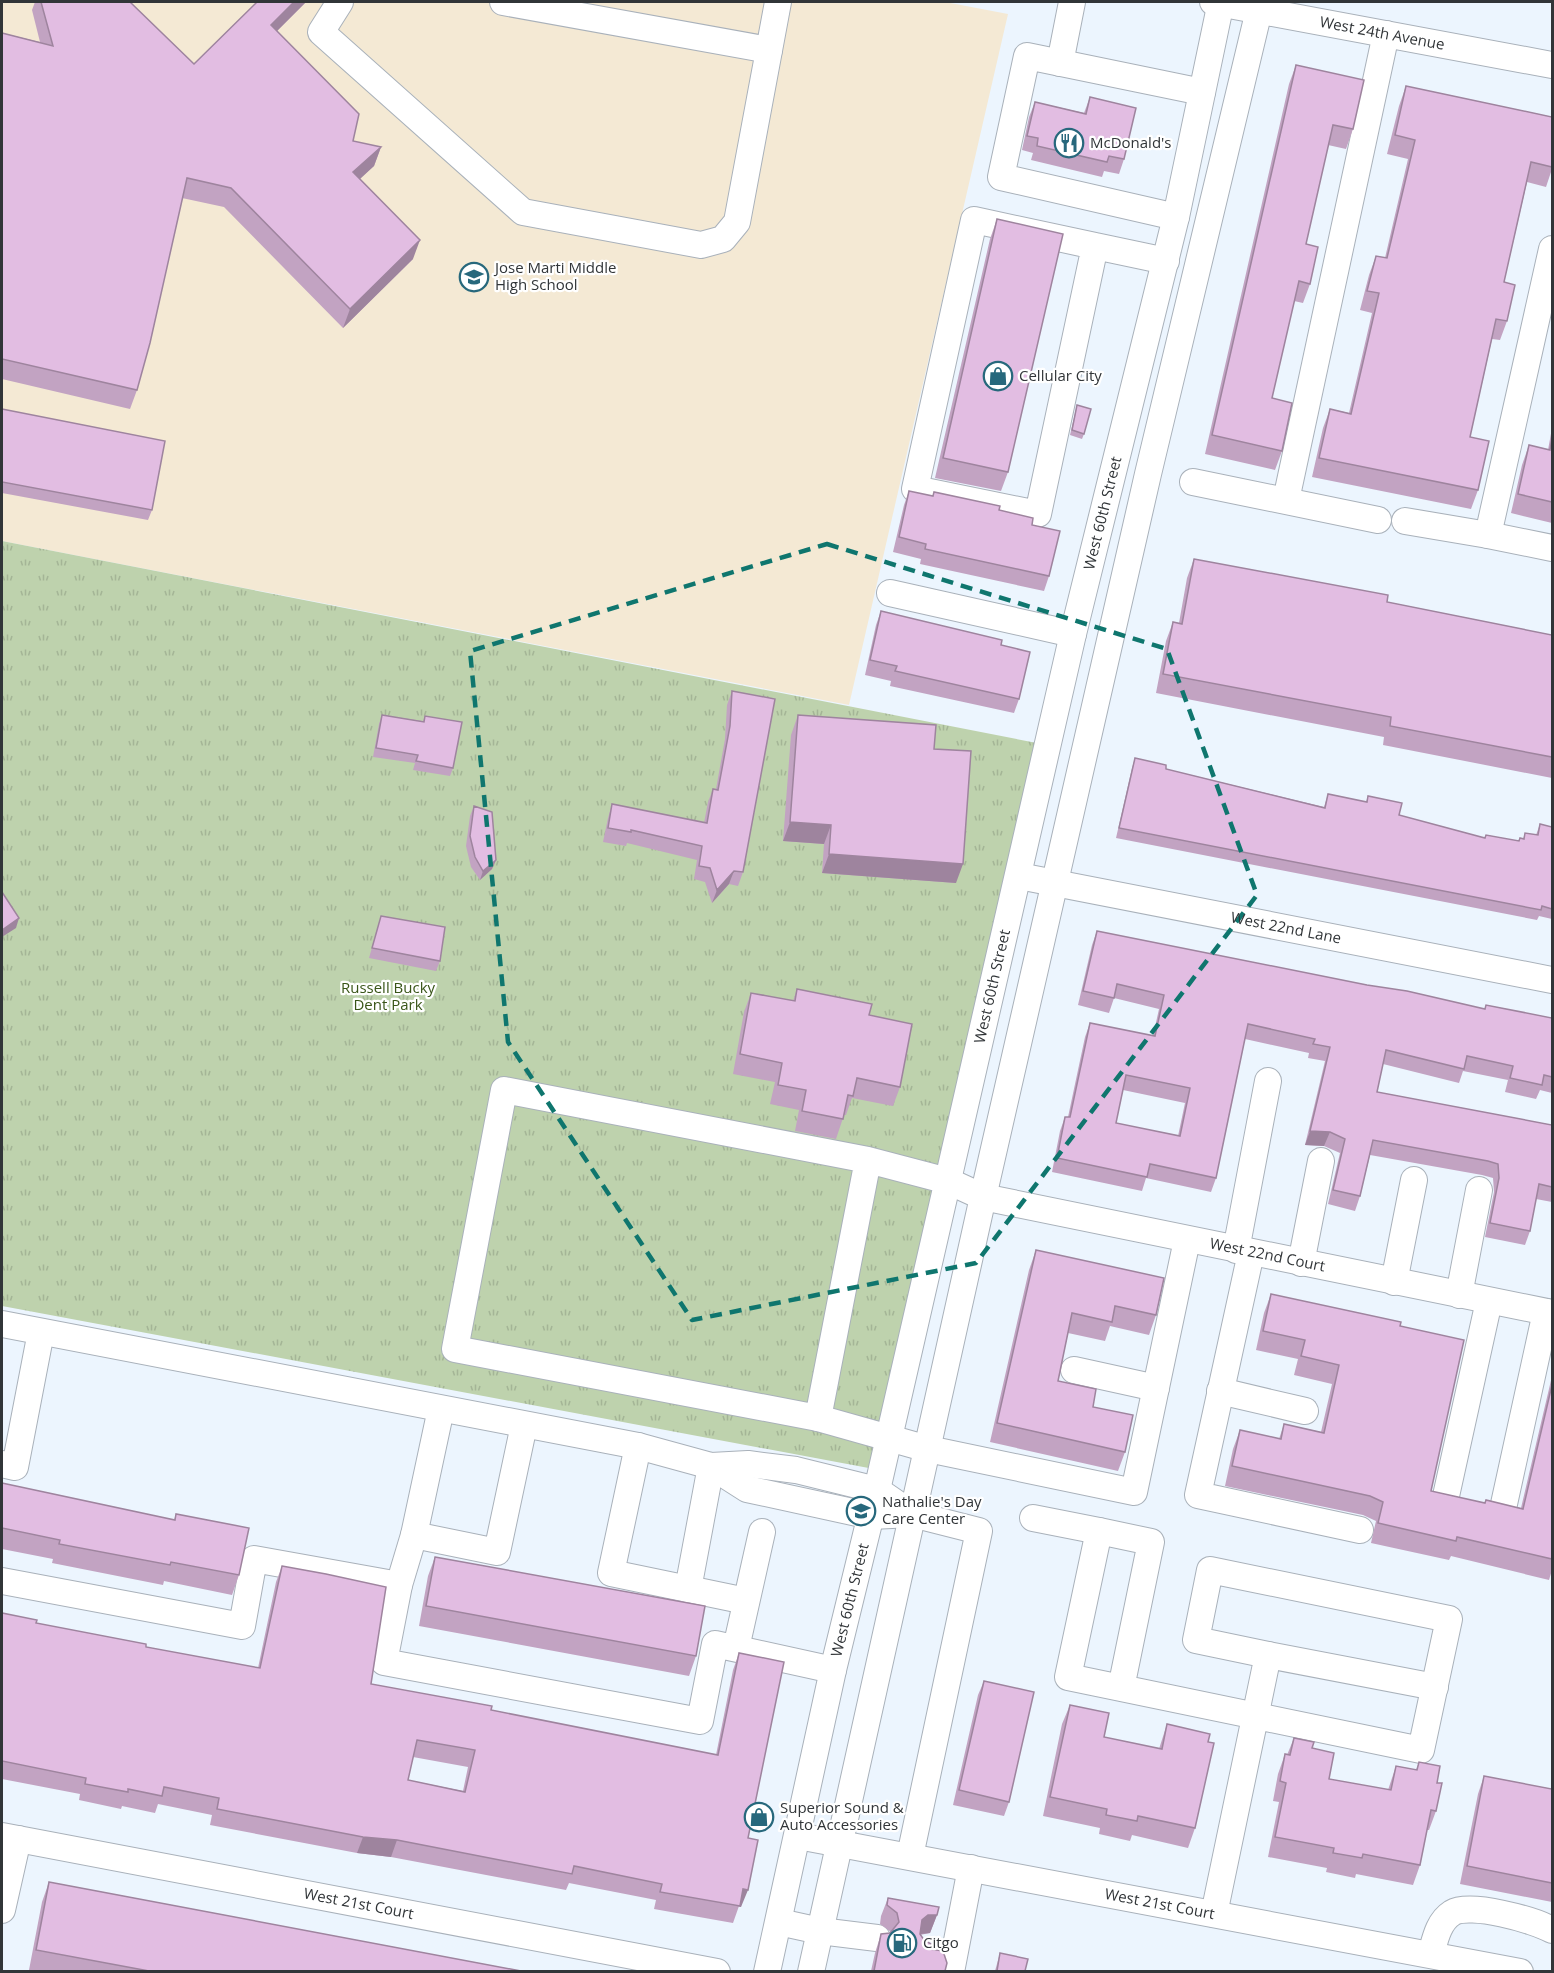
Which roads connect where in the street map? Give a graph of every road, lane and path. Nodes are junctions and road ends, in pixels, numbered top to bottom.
1 (340, 2) edge
2 (503, 2) edge
3 (778, 2) edge
4 (1072, 2) edge
5 (1218, 2) edge
6 (1260, 6) edge
7 (1386, 34) junction
8 (769, 50) junction
9 (1060, 63) junction
10 (1552, 65) edge
11 (1202, 92) junction
12 (1176, 217) junction
13 (1095, 246) junction
14 (1552, 249) edge
15 (1166, 261) junction
16 (1193, 482) dead end
17 (1286, 500) junction
18 (1378, 520) dead end
19 (1405, 520) dead end
20 (1097, 536) junction
21 (1488, 536) junction
22 (1552, 548) edge
23 (890, 593) dead end
24 (1120, 601) junction
25 (1073, 634) junction
26 (1019, 876) junction
27 (1056, 885) junction
28 (1552, 980) edge
29 (1268, 1081) dead end
30 (868, 1160) junction
31 (1321, 1161) dead end
32 (948, 1180) junction
33 (1413, 1180) dead end
34 (1479, 1191) dead end
35 (983, 1197) junction
36 (1187, 1240) junction
37 (1243, 1251) junction
38 (1301, 1263) junction
39 (1394, 1282) junction
40 (1459, 1294) junction
41 (1490, 1301) junction
42 (1549, 1313) edge
43 (2, 1324) edge
44 (41, 1332) junction
45 (1074, 1370) dead end
46 (1155, 1388) junction
47 (1220, 1391) junction
48 (441, 1408) junction
49 (1305, 1411) dead end
50 (818, 1418) junction
51 (524, 1425) junction
52 (889, 1439) junction
53 (638, 1446) junction
54 (928, 1449) junction
55 (2, 1464) edge
56 (711, 1466) junction
57 (877, 1490) junction
58 (1446, 1496) edge
59 (1504, 1504) edge
60 (912, 1514) junction
61 (871, 1516) junction
62 (1033, 1518) dead end
63 (1359, 1530) dead end
64 (1099, 1531) junction
65 (762, 1532) dead end
66 (414, 1535) junction
67 (2, 1581) edge
68 (399, 1585) junction
69 (688, 1589) junction
70 (746, 1601) junction
71 (736, 1648) junction
72 (1268, 1655) junction
73 (833, 1670) junction
74 (1435, 1687) junction
75 (1121, 1688) junction
76 (1255, 1716) junction
77 (798, 1836) junction
78 (10, 1837) edge
79 (839, 1842) junction
80 (910, 1856) junction
81 (971, 1868) junction
82 (2, 1910) edge
83 (1214, 1914) junction
84 (779, 1922) junction
85 (1552, 1930) edge
86 (820, 1931) junction
87 (877, 1938) dead end
88 (927, 1948) edge
89 (1431, 1954) junction
90 (953, 1962) edge
91 (717, 1971) edge
92 (767, 1971) edge
93 (811, 1971) edge
94 (1520, 1971) edge

1 - 8 street
2 - 8 street
3 - 8 street
4 - 9 street
5 - 6 street, West 24th Avenue
5 - 11 street, West 60th Street
6 - 7 street, West 24th Avenue
6 - 24 street
7 - 10 street, West 24th Avenue
7 - 17 street
9 - 11 street
9 - 12 street
11 - 12 street, West 60th Street
12 - 15 street, West 60th Street
13 - 13 street
13 - 15 street
14 - 21 street
15 - 20 street, West 60th Street
16 - 17 street
17 - 18 street
19 - 21 street
20 - 24 street
20 - 25 street, West 60th Street
21 - 22 street
23 - 25 street
24 - 27 street
25 - 26 street, West 60th Street
26 - 27 street, West 22nd Lane
26 - 32 street, West 60th Street
27 - 28 street, West 22nd Lane
27 - 35 street
29 - 37 street
30 - 32 street, West 22nd Court
30 - 50 street
30 - 50 street, West 22nd Court
31 - 38 street
32 - 35 street, West 22nd Court
32 - 52 street, West 60th Street
33 - 39 street
34 - 40 street
35 - 36 street, West 22nd Court
35 - 54 street
36 - 37 street, West 22nd Court
36 - 46 street
37 - 38 street, West 22nd Court
37 - 47 street
38 - 39 street, West 22nd Court
39 - 40 street, West 22nd Court
40 - 41 street, West 22nd Court
41 - 42 street, West 22nd Court
41 - 58 street
42 - 59 street
43 - 44 street
44 - 48 street
44 - 55 street
45 - 46 street
46 - 54 street
47 - 49 street
47 - 63 street
48 - 51 street
48 - 66 street
50 - 52 street
51 - 53 street
51 - 66 street
52 - 54 street
52 - 57 street, West 60th Street
53 - 56 street
53 - 69 street
54 - 60 street
56 - 57 street
56 - 61 street
56 - 69 street
57 - 60 street
57 - 61 street, West 60th Street
60 - 61 street
60 - 79 street
60 - 80 street
61 - 73 street, West 60th Street
62 - 64 street
64 - 75 street
64 - 75 street
65 - 70 street
66 - 68 street
67 - 68 street
68 - 71 street
69 - 70 street
70 - 71 street
71 - 73 street
72 - 74 street
72 - 74 street
72 - 76 street
73 - 77 street, West 60th Street
74 - 76 street
75 - 76 street
76 - 83 street
77 - 79 street, West 21st Court
77 - 84 street, West 60th Street
78 - 82 street
78 - 91 street, West 21st Court
79 - 80 street, West 21st Court
79 - 86 street
80 - 81 street, West 21st Court
81 - 83 street, West 21st Court
81 - 90 street
83 - 89 street, West 21st Court
84 - 86 street
84 - 92 street, West 60th Street
85 - 89 street
86 - 87 street
86 - 93 street
88 - 90 street
89 - 94 street, West 21st Court

